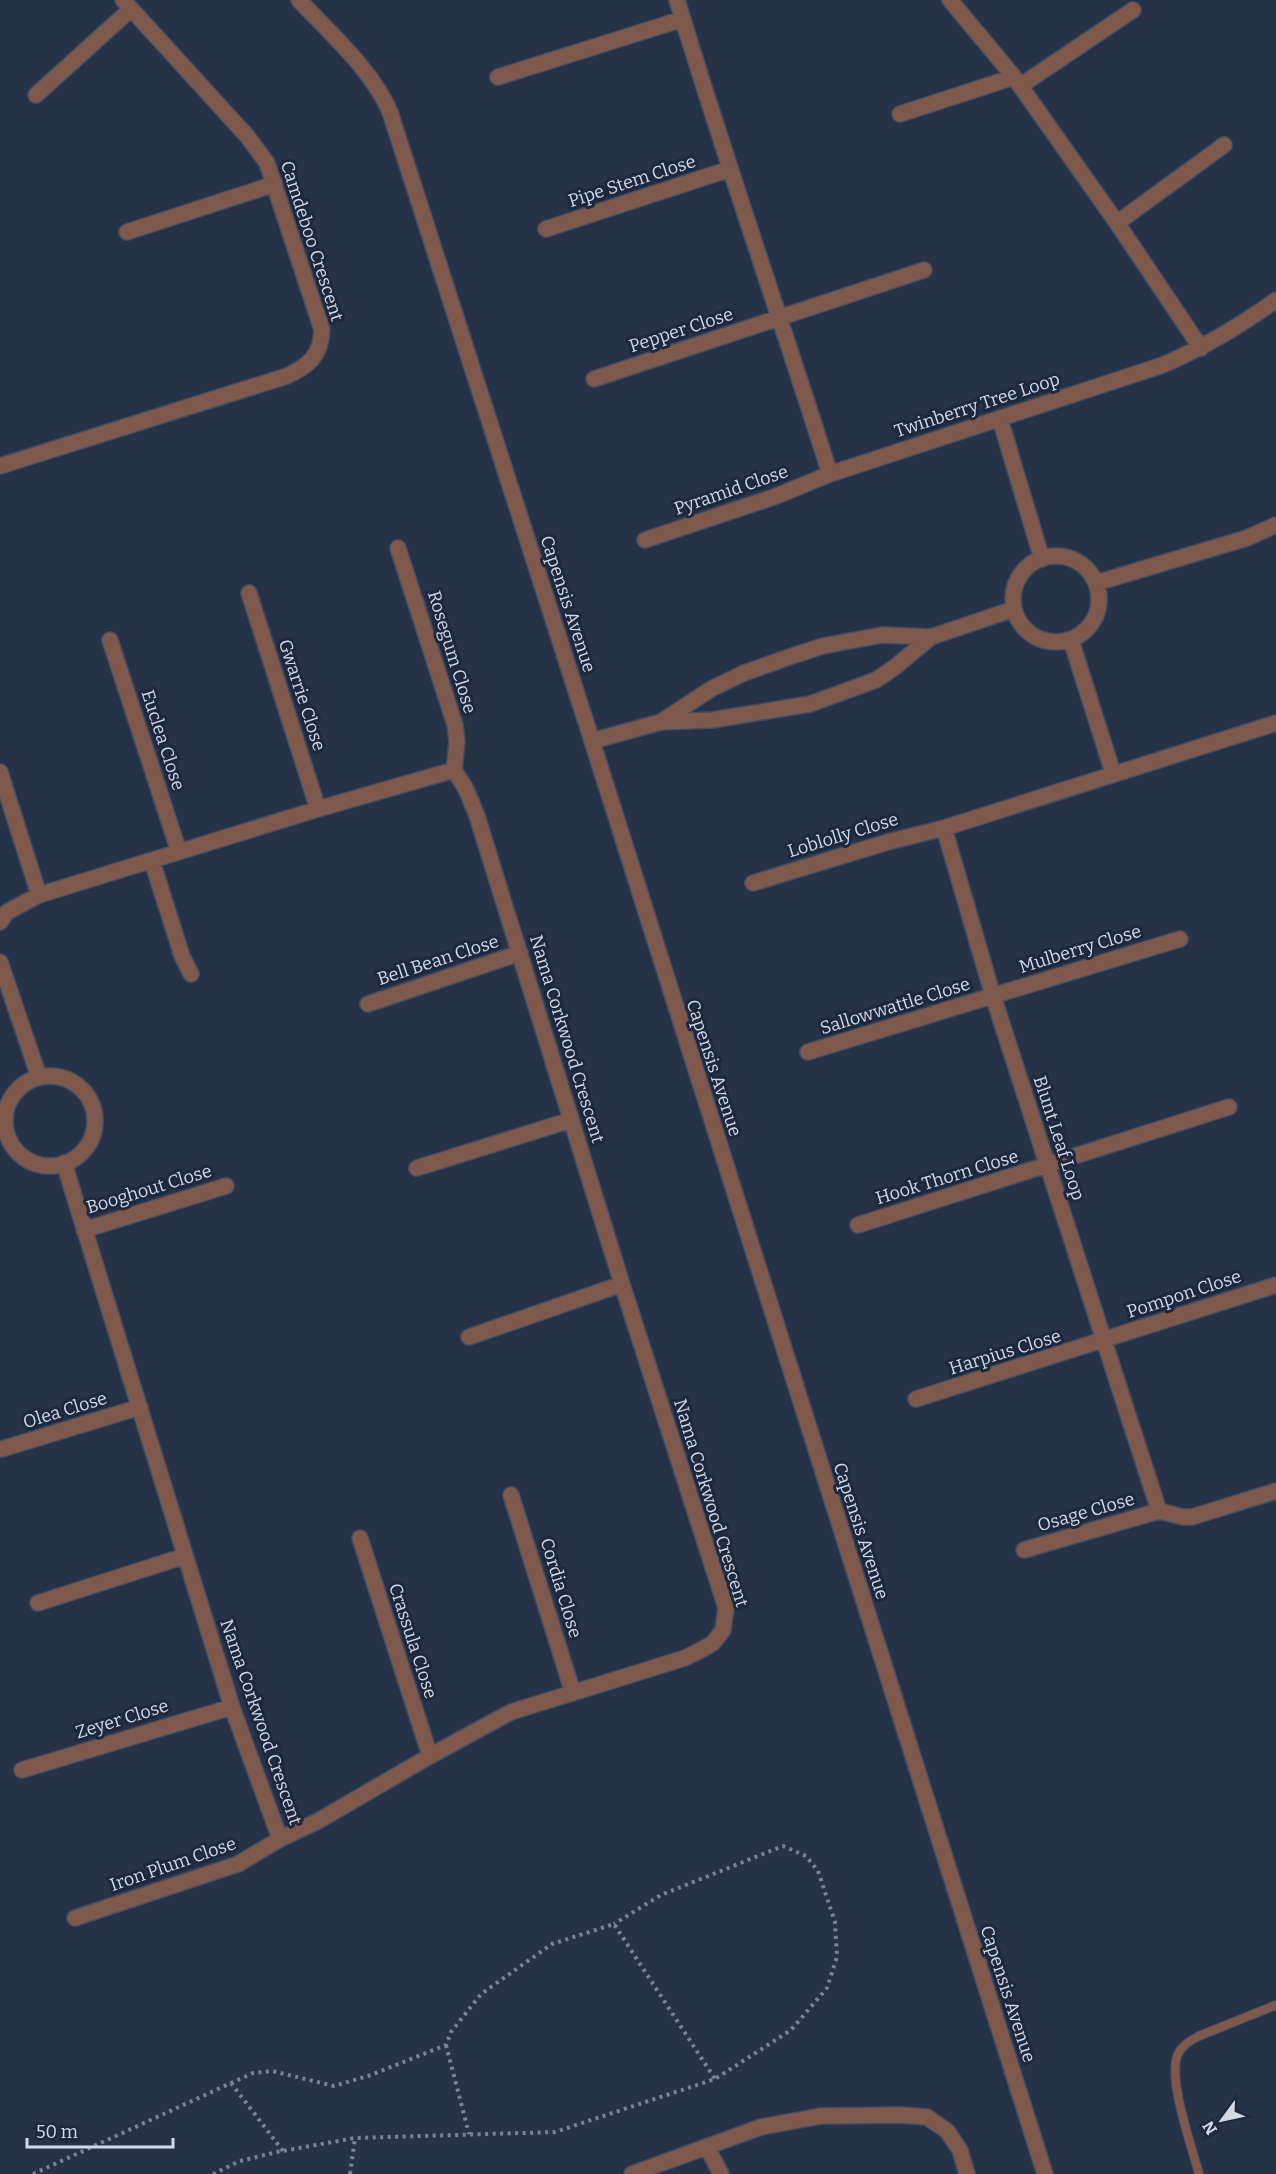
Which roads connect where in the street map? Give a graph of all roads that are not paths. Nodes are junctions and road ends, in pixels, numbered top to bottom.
1 (299, 0) edge
2 (677, 0) edge
3 (950, 0) edge
4 (127, 5) edge
5 (1133, 10) dead end
6 (683, 19) junction
7 (498, 77) dead end
8 (1017, 82) junction
9 (36, 95) dead end
10 (900, 114) dead end
11 (1224, 145) dead end
12 (730, 169) junction
13 (275, 184) junction
14 (1117, 223) junction
15 (546, 229) dead end
16 (127, 232) dead end
17 (924, 270) dead end
18 (1276, 300) edge
19 (781, 317) junction
20 (1201, 348) junction
21 (594, 379) dead end
22 (1000, 419) junction
23 (0, 466) edge
24 (830, 474) junction
25 (1276, 525) edge
26 (645, 540) dead end
27 (398, 548) dead end
28 (1042, 559) junction
29 (1096, 583) junction
30 (249, 593) dead end
31 (1014, 609) junction
32 (931, 637) junction
33 (110, 640) dead end
34 (1071, 640) junction
35 (661, 722) junction
36 (1276, 723) edge
37 (592, 741) junction
38 (454, 770) junction
39 (0, 772) edge
40 (1113, 773) junction
41 (318, 809) junction
42 (944, 828) junction
43 (179, 852) junction
44 (152, 861) junction
45 (753, 883) dead end
46 (39, 895) junction
47 (0, 921) edge
48 (1180, 939) dead end
49 (520, 953) junction
50 (0, 962) edge
51 (191, 974) dead end
52 (993, 996) junction
53 (368, 1004) dead end
54 (808, 1052) dead end
55 (39, 1077) junction
56 (1228, 1107) dead end
57 (571, 1119) junction
58 (3, 1134) edge
59 (64, 1163) junction
60 (1047, 1166) junction
61 (417, 1168) dead end
62 (226, 1186) dead end
63 (858, 1225) dead end
64 (84, 1230) junction
65 (622, 1284) junction
66 (1276, 1285) edge
67 (469, 1337) dead end
68 (1105, 1341) junction
69 (916, 1400) dead end
70 (140, 1407) junction
71 (2, 1449) dead end
72 (1276, 1491) edge
73 (511, 1495) dead end
74 (1159, 1511) junction
75 (360, 1538) dead end
76 (1024, 1550) dead end
77 (186, 1556) junction
78 (38, 1603) dead end
79 (573, 1693) junction
80 (232, 1707) junction
81 (430, 1755) junction
82 (22, 1770) dead end
83 (280, 1839) junction
84 (75, 1918) dead end
85 (1276, 2005) edge
86 (707, 2147) junction
87 (632, 2174) edge
88 (721, 2174) edge
89 (967, 2174) edge
90 (1045, 2174) edge
91 (1199, 2174) edge

1 - 37 street, Capensis Avenue
2 - 6 street
3 - 8 street
4 - 9 street
4 - 13 street, Camdeboo Crescent
5 - 8 street
6 - 7 street
6 - 12 street
8 - 10 street
8 - 14 street
11 - 14 street
12 - 15 street, Pipe Stem Close
12 - 19 street
13 - 16 street
13 - 23 street, Camdeboo Crescent
14 - 20 street
17 - 19 street, Pepper Close
18 - 20 street, Twinberry Tree Loop
19 - 21 street, Pepper Close
19 - 24 street
20 - 22 street, Twinberry Tree Loop
22 - 24 street, Twinberry Tree Loop
22 - 28 street
24 - 26 street, Pyramid Close
25 - 29 street
27 - 38 street, Rosegum Close
28 - 29 street
28 - 31 street
29 - 34 street
30 - 41 street, Gwarrie Close
31 - 32 street
31 - 34 street
32 - 35 street
32 - 35 street
33 - 43 street, Euclea Close
34 - 40 street
35 - 37 street
36 - 40 street
37 - 90 street, Capensis Avenue
38 - 41 street
38 - 49 street, Nama Corkwood Crescent
39 - 46 street
40 - 42 street
41 - 43 street
42 - 45 street, Loblolly Close
42 - 52 street, Blunt Leaf Loop
43 - 44 street
44 - 46 street
44 - 51 street
46 - 47 street
48 - 52 street, Mulberry Close
49 - 53 street, Bell Bean Close
49 - 57 street, Nama Corkwood Crescent
50 - 55 street
52 - 54 street, Sallowwattle Close
52 - 60 street, Blunt Leaf Loop
55 - 58 street
55 - 59 street
56 - 60 street, Hook Thorn Close
57 - 61 street
57 - 65 street, Nama Corkwood Crescent
58 - 59 street
59 - 64 street, Nama Corkwood Crescent
60 - 63 street, Hook Thorn Close
60 - 68 street, Blunt Leaf Loop
62 - 64 street, Booghout Close
64 - 70 street, Nama Corkwood Crescent
65 - 67 street
65 - 79 street, Nama Corkwood Crescent
66 - 68 street, Pompon Close
68 - 69 street, Harpius Close
68 - 74 street, Blunt Leaf Loop
70 - 71 street, Olea Close
70 - 77 street, Nama Corkwood Crescent
72 - 74 street
73 - 79 street, Cordia Close
74 - 76 street, Osage Close
75 - 81 street, Crassula Close
77 - 78 street
77 - 80 street, Nama Corkwood Crescent
79 - 81 street, Nama Corkwood Crescent
80 - 82 street, Zeyer Close
80 - 83 street, Nama Corkwood Crescent
81 - 83 street, Nama Corkwood Crescent
83 - 84 street, Iron Plum Close
85 - 91 lane
86 - 87 street
86 - 88 street
86 - 89 street

